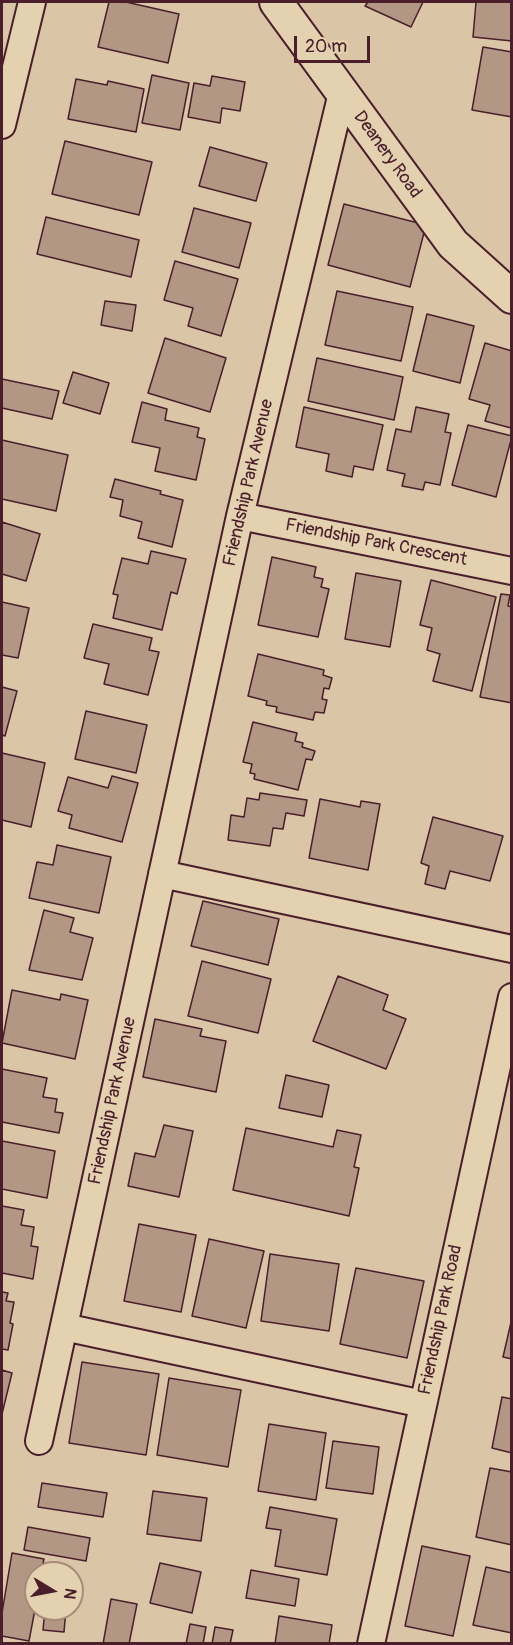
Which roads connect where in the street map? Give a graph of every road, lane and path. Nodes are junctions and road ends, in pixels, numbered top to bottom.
1 (32, 2) edge
2 (276, 2) edge
3 (342, 93) junction
4 (2, 125) edge
5 (512, 297) edge
6 (240, 516) junction
7 (512, 571) edge
8 (162, 874) junction
9 (512, 949) edge
10 (512, 997) edge
11 (64, 1327) junction
12 (423, 1404) junction
13 (39, 1441) dead end
14 (371, 1644) edge

1 - 4 street
2 - 3 street, Deanery Road
3 - 5 street, Deanery Road
3 - 6 street, Friendship Park Avenue
6 - 7 street, Friendship Park Crescent
6 - 8 street, Friendship Park Avenue
8 - 9 street
8 - 11 street, Friendship Park Avenue
10 - 12 street, Friendship Park Road
11 - 12 street
11 - 13 street, Friendship Park Avenue
12 - 14 street, Friendship Park Road

